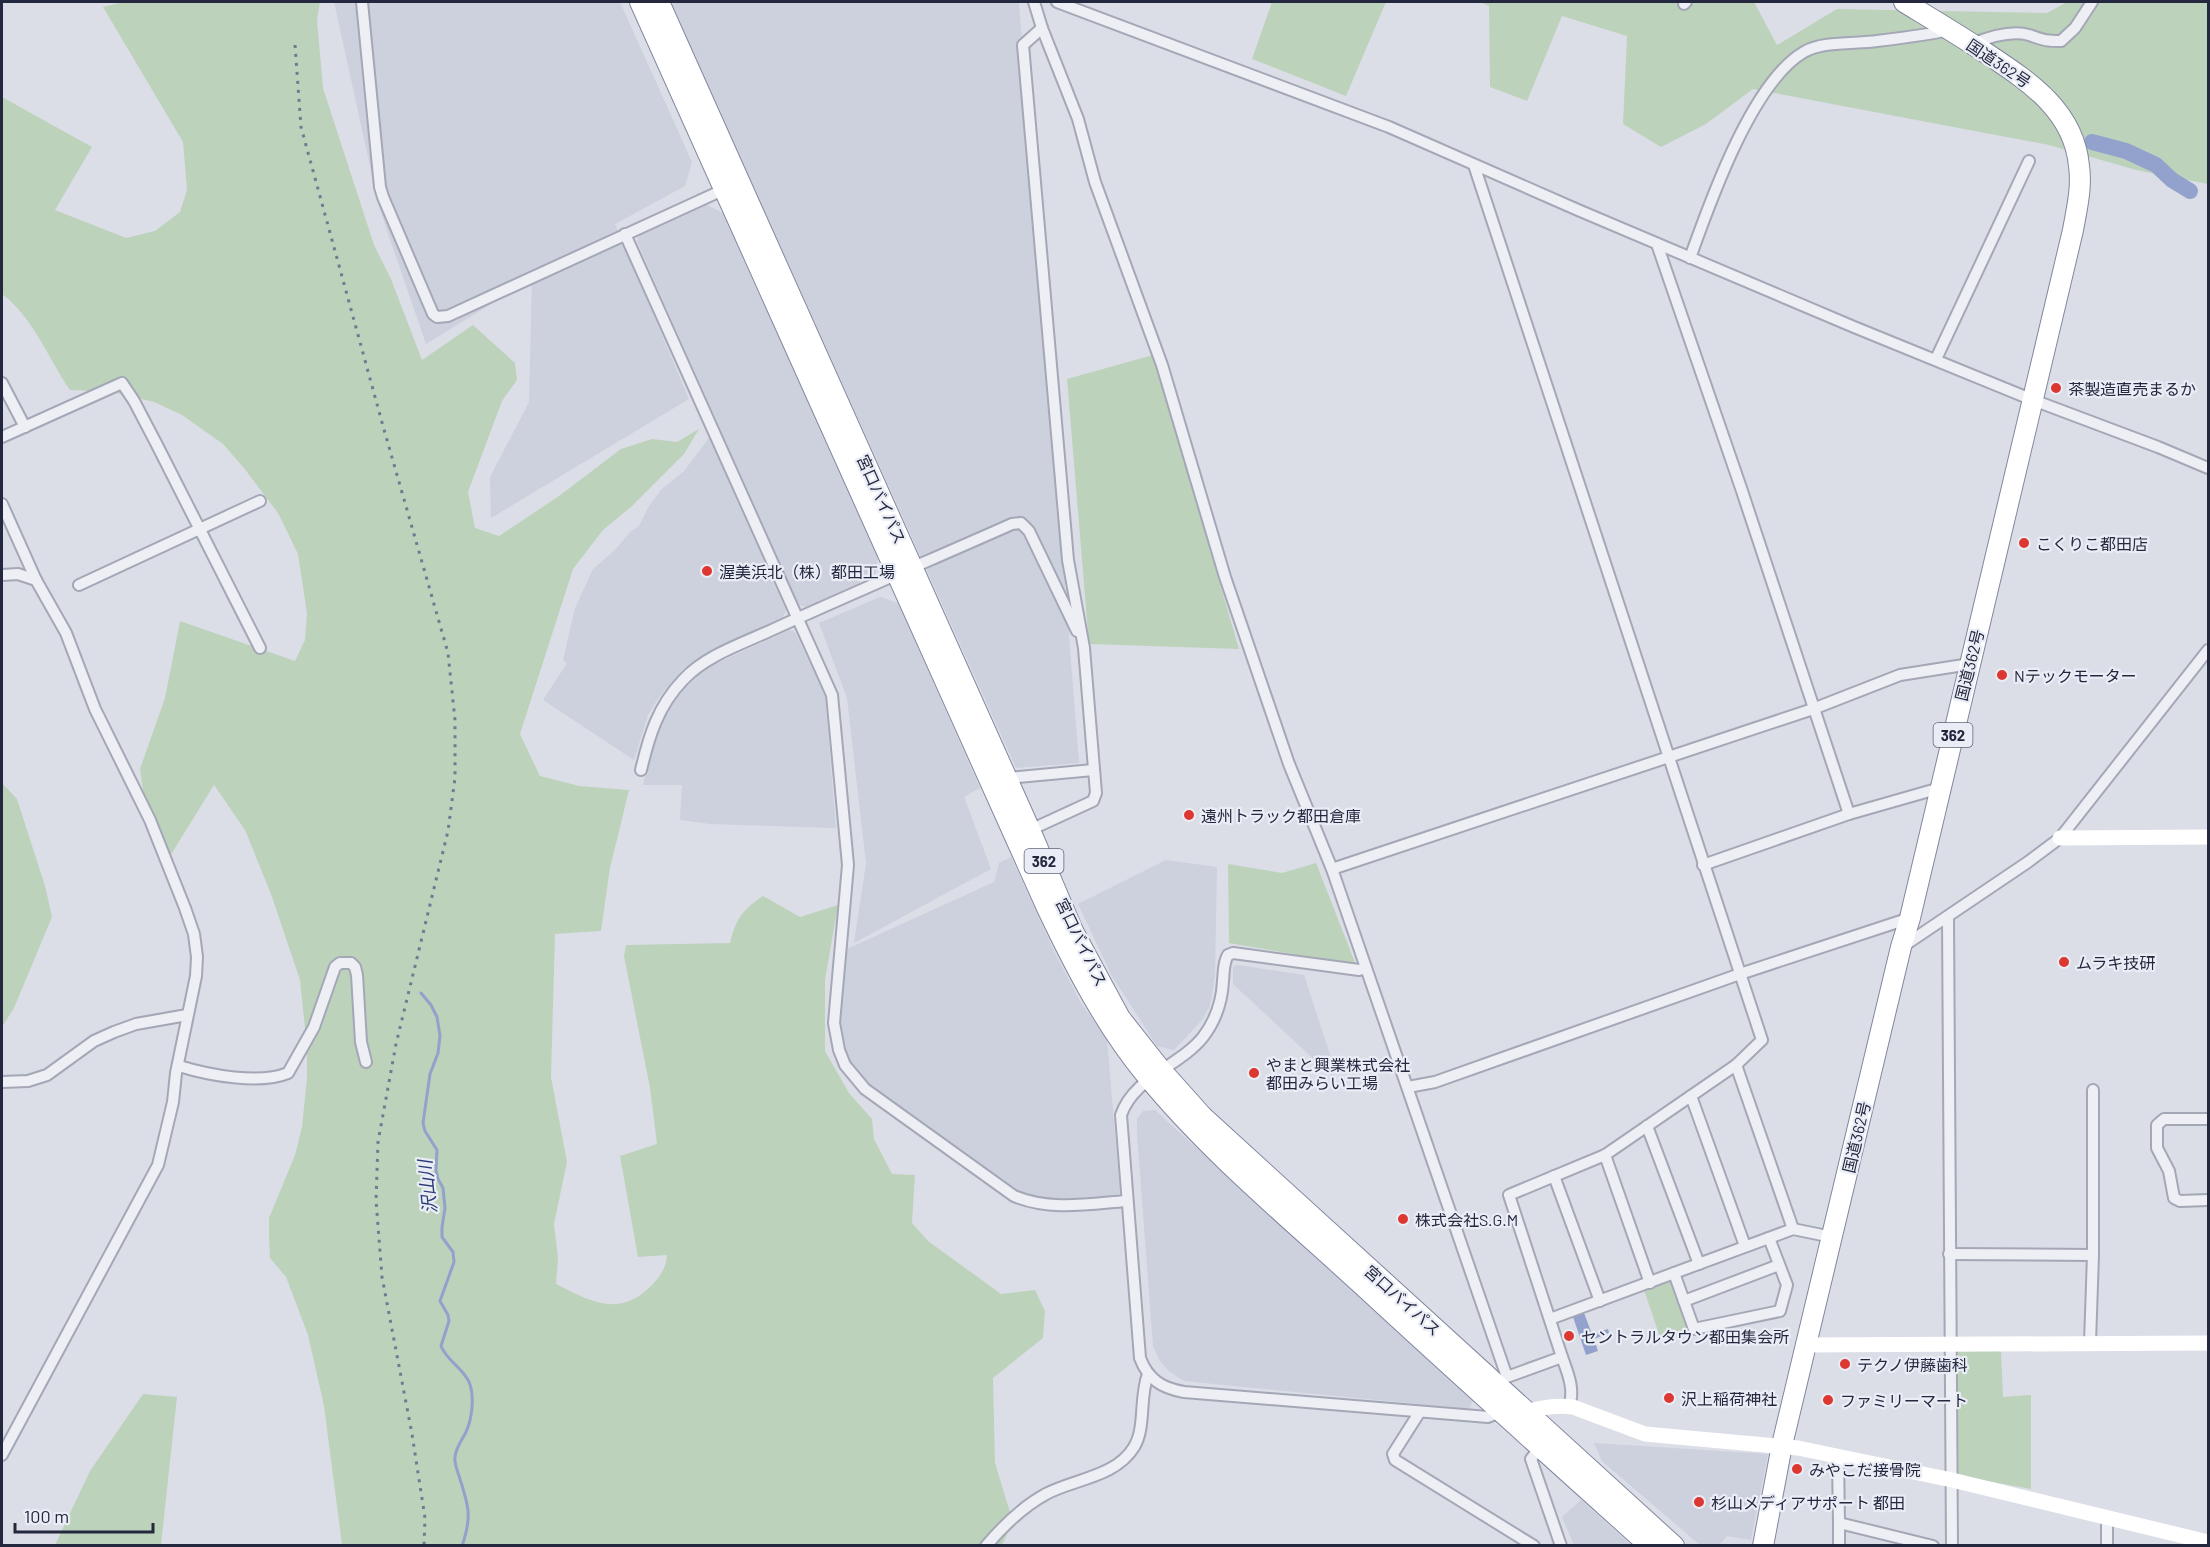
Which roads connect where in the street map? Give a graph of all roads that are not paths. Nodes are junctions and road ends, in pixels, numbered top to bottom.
1 (362, 2) edge
2 (640, 2) edge
3 (659, 2) edge
4 (1034, 2) edge
5 (1057, 2) edge
6 (1904, 2) edge
7 (2091, 2) edge
8 (1042, 28) junction
9 (1950, 30) junction
10 (1972, 44) junction
11 (2029, 161) dead end
12 (1474, 165) junction
13 (725, 189) junction
14 (625, 234) junction
15 (1657, 244) junction
16 (1690, 258) junction
17 (1854, 327) junction
18 (1847, 336) dead end
19 (1936, 359) junction
20 (2, 383) edge
21 (2033, 400) junction
22 (25, 426) junction
23 (2, 437) edge
24 (2208, 468) edge
25 (260, 501) dead end
26 (2, 504) edge
27 (199, 530) junction
28 (905, 572) junction
29 (2, 575) edge
30 (36, 579) junction
31 (79, 585) dead end
32 (797, 619) junction
33 (1083, 644) junction
34 (260, 648) dead end
35 (2208, 650) edge
36 (1970, 664) junction
37 (1813, 709) junction
38 (1670, 756) junction
39 (641, 770) dead end
40 (1094, 770) junction
41 (1007, 778) junction
42 (1940, 788) junction
43 (1849, 814) junction
44 (1030, 830) junction
45 (2208, 837) edge
46 (2060, 838) junction
47 (1703, 865) junction
48 (1332, 869) junction
49 (1910, 918) junction
50 (1948, 918) junction
51 (1901, 947) junction
52 (1366, 968) junction
53 (1740, 975) junction
54 (188, 1015) junction
55 (366, 1062) dead end
56 (1736, 1065) junction
57 (179, 1066) junction
58 (1155, 1075) junction
59 (2, 1082) edge
60 (1408, 1087) junction
61 (2093, 1090) dead end
62 (1691, 1096) junction
63 (2208, 1119) edge
64 (1647, 1126) junction
65 (1605, 1155) junction
66 (1554, 1176) junction
67 (2208, 1200) edge
68 (1126, 1201) junction
69 (1793, 1229) junction
70 (1832, 1237) junction
71 (1769, 1238) junction
72 (1745, 1246) junction
73 (1949, 1254) junction
74 (2094, 1255) junction
75 (1700, 1264) junction
76 (1779, 1265) junction
77 (1674, 1274) junction
78 (1650, 1282) junction
79 (1600, 1301) junction
80 (1684, 1301) junction
81 (1550, 1319) junction
82 (2090, 1342) junction
83 (2208, 1343) edge
84 (1950, 1344) junction
85 (1806, 1345) junction
86 (1562, 1357) junction
87 (1148, 1374) junction
88 (1569, 1407) junction
89 (1500, 1412) junction
90 (1527, 1412) junction
91 (1419, 1413) junction
92 (1782, 1445) junction
93 (1540, 1448) junction
94 (2, 1455) edge
95 (1838, 1458) junction
96 (1952, 1480) junction
97 (2107, 1518) junction
98 (1839, 1523) junction
99 (2170, 1539) edge
100 (2208, 1542) edge
101 (1909, 1543) edge
102 (986, 1545) edge
103 (1533, 1545) edge
104 (1560, 1545) edge
105 (1650, 1545) edge
106 (1674, 1545) edge
107 (1763, 1545) edge
108 (1839, 1545) edge
109 (1932, 1545) edge
110 (1952, 1545) edge
111 (2107, 1545) edge

1 - 14 street
2 - 13 highway, 宮口バイパス / 362
3 - 28 highway, 宮口バイパス / 362
4 - 8 street
5 - 12 street
6 - 9 highway, 国道362号 / 362
7 - 10 street
8 - 33 street
8 - 48 street
9 - 10 highway, 国道362号 / 362
9 - 16 street
10 - 21 highway, 国道362号 / 362
11 - 19 street
12 - 15 street
12 - 38 street
13 - 14 street
13 - 28 highway, 宮口バイパス / 362
14 - 32 street
15 - 16 street
15 - 37 street
16 - 17 street
17 - 18 street
17 - 19 street
19 - 21 street
20 - 22 street
21 - 24 street
21 - 36 highway, 国道362号 / 362
22 - 23 street
22 - 27 street
25 - 27 street
26 - 30 street
27 - 31 street
27 - 34 street
28 - 32 street
28 - 33 street
28 - 41 highway, 宮口バイパス / 362
28 - 58 highway, 宮口バイパス / 362
29 - 30 street
30 - 54 street
32 - 39 street
32 - 68 street
33 - 40 street
35 - 46 street
36 - 37 street
36 - 42 highway, 国道362号 / 362
37 - 38 street
37 - 43 street
38 - 47 street
38 - 48 street
40 - 41 street
40 - 44 street
41 - 44 highway, 宮口バイパス / 362
42 - 43 street
42 - 49 highway, 国道362号 / 362
43 - 47 street
44 - 58 highway, 宮口バイパス / 362
45 - 46 street
46 - 50 street
47 - 53 street
48 - 52 street
49 - 51 highway, 国道362号 / 362
49 - 53 street
50 - 51 street
50 - 73 street
51 - 70 highway, 国道362号 / 362
52 - 58 street
52 - 60 street
53 - 56 street
53 - 60 street
54 - 57 street
54 - 59 street
55 - 57 street
56 - 62 street
56 - 69 street
57 - 94 street
58 - 68 street
58 - 89 highway, 宮口バイパス / 362
58 - 90 highway, 宮口バイパス / 362
60 - 86 street
61 - 74 street
62 - 64 street
62 - 72 street
63 - 67 street
64 - 65 street
64 - 75 street
65 - 66 street
65 - 78 street
66 - 79 street
66 - 81 street
68 - 87 street
69 - 70 street
69 - 71 street
70 - 85 highway, 国道362号 / 362
71 - 72 street
71 - 76 street
72 - 75 street
73 - 74 street
73 - 84 street
74 - 82 street
75 - 77 street
76 - 80 street
76 - 80 street
77 - 78 street
77 - 80 street
78 - 79 street
79 - 81 street
81 - 86 street
82 - 83 street
82 - 84 street
84 - 85 street
84 - 96 street
85 - 92 highway, 国道362号 / 362
86 - 88 street
87 - 91 street
87 - 102 street
88 - 90 street
88 - 92 street
89 - 91 street
89 - 93 highway, 宮口バイパス / 362
90 - 106 highway, 宮口バイパス / 362
91 - 103 street
92 - 95 street
92 - 107 highway, 国道362号 / 362
93 - 104 street
93 - 105 highway, 宮口バイパス / 362
95 - 96 street
95 - 98 street
96 - 97 street
96 - 110 street
97 - 99 street
97 - 111 street
98 - 101 street
98 - 108 street
99 - 100 street
101 - 109 street

